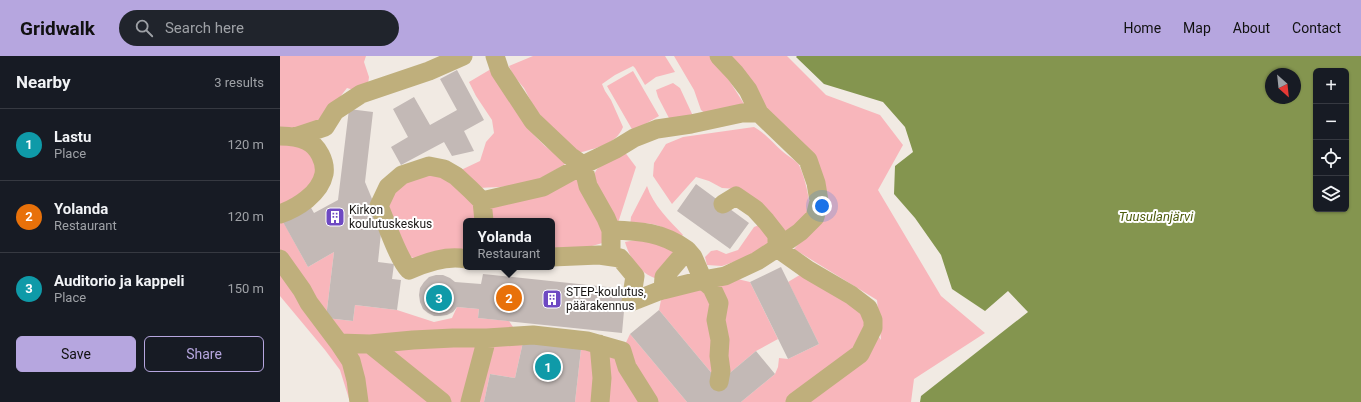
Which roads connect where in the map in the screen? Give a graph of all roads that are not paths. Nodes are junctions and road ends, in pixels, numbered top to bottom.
1 (463, 56) edge
2 (495, 56) edge
3 (719, 56) edge
4 (759, 114) junction
5 (287, 136) edge
6 (583, 165) junction
7 (482, 200) junction
8 (723, 204) dead end
9 (280, 214) edge
10 (484, 218) edge
11 (611, 230) junction
12 (778, 248) junction
13 (687, 250) junction
14 (611, 256) junction
15 (555, 257) edge
16 (280, 259) edge
17 (463, 259) edge
18 (704, 280) junction
19 (663, 290) junction
20 (487, 338) junction
21 (339, 343) junction
22 (370, 344) junction
23 (600, 344) junction
24 (719, 382) dead end
25 (359, 402) edge
26 (442, 402) edge
27 (470, 402) edge
28 (600, 402) edge
29 (648, 402) edge
30 (795, 402) edge

1 - 5 lane
2 - 6 lane
3 - 4 lane
4 - 6 lane
4 - 12 lane
5 - 9 lane
6 - 7 lane
6 - 11 lane
7 - 10 lane
7 - 17 lane
8 - 12 lane
11 - 13 lane
11 - 14 lane
12 - 18 lane
12 - 30 lane
13 - 18 lane
13 - 19 lane
14 - 15 lane
14 - 19 lane
16 - 21 lane
18 - 19 lane
18 - 24 lane
20 - 22 lane
20 - 23 lane
20 - 27 lane
21 - 22 lane
21 - 25 lane
22 - 26 lane
23 - 28 lane
23 - 29 lane

